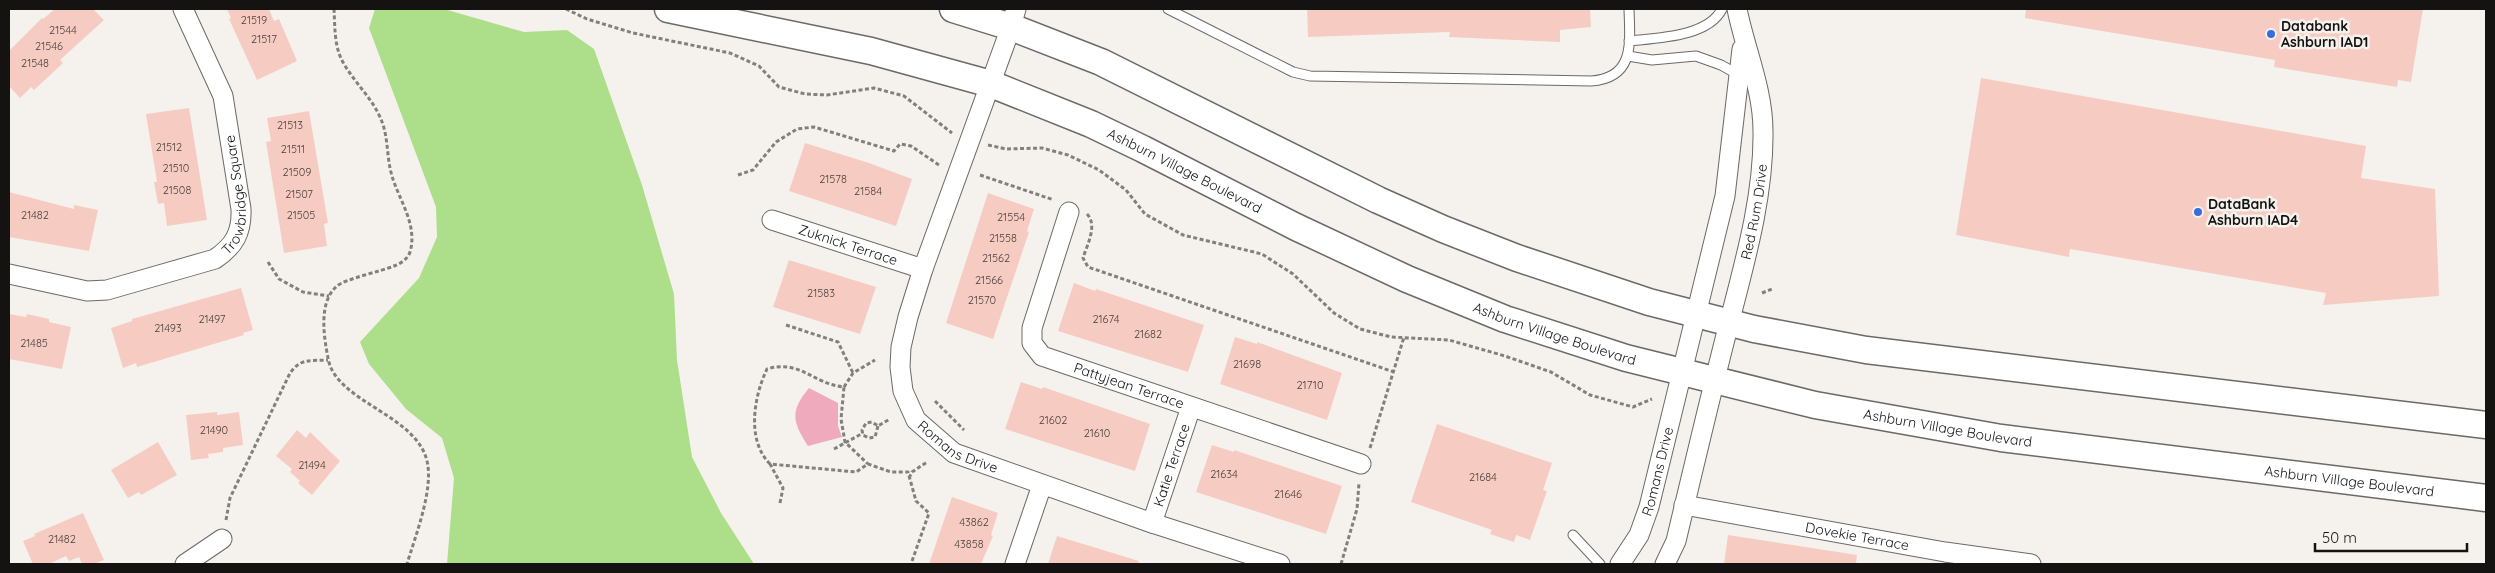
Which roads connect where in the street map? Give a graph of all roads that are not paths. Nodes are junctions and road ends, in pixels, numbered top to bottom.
1 (183, 9) edge
2 (668, 9) edge
3 (953, 9) edge
4 (1168, 9) edge
5 (1629, 9) edge
6 (1722, 9) edge
7 (1737, 9) edge
8 (1013, 18) edge
9 (1743, 40) junction
10 (1629, 41) junction
11 (1628, 56) junction
12 (1739, 74) junction
13 (991, 84) junction
14 (1070, 208) road end
15 (772, 220) dead end
16 (923, 269) junction
17 (9, 274) edge
18 (1696, 315) junction
19 (1729, 323) junction
20 (1682, 373) junction
21 (1714, 381) junction
22 (1191, 407) junction
23 (2486, 425) edge
24 (1362, 467) road end
25 (1042, 485) junction
26 (2486, 498) edge
27 (1684, 505) junction
28 (1152, 523) junction
29 (1573, 535) dead end
30 (222, 539) road end
31 (1944, 558) edge
32 (185, 564) edge
33 (1016, 564) edge
34 (1280, 564) edge
35 (1600, 564) edge
36 (1620, 564) edge
37 (1665, 564) edge
38 (2031, 564) edge

1 - 17 street, Trowbridge Square
2 - 13 main road, Ashburn Village Boulevard
3 - 8 main road
4 - 11 lane
5 - 10 lane
6 - 10 lane
7 - 9 street, Red Rum Drive
8 - 13 street, Romans Drive
8 - 18 main road
9 - 12 street, Red Rum Drive
9 - 19 street, Red Rum Drive
10 - 11 lane
11 - 12 lane
12 - 18 street, Red Rum Drive
13 - 16 street, Romans Drive
13 - 20 main road, Ashburn Village Boulevard
14 - 22 street, Pattyjean Terrace
15 - 16 street, Zuknick Terrace
16 - 25 street, Romans Drive
18 - 19 main road
18 - 20 street, Red Rum Drive
19 - 21 street, Red Rum Drive
19 - 23 main road
20 - 21 main road, Ashburn Village Boulevard
20 - 36 street, Romans Drive
21 - 26 main road, Ashburn Village Boulevard
21 - 27 street
22 - 24 street, Pattyjean Terrace
22 - 28 street, Katie Terrace
25 - 28 street, Romans Drive
25 - 33 street
27 - 31 street, Dovekie Terrace
27 - 37 street
28 - 34 street, Romans Drive
29 - 35 lane
30 - 32 street
31 - 38 street, Dovekie Terrace

